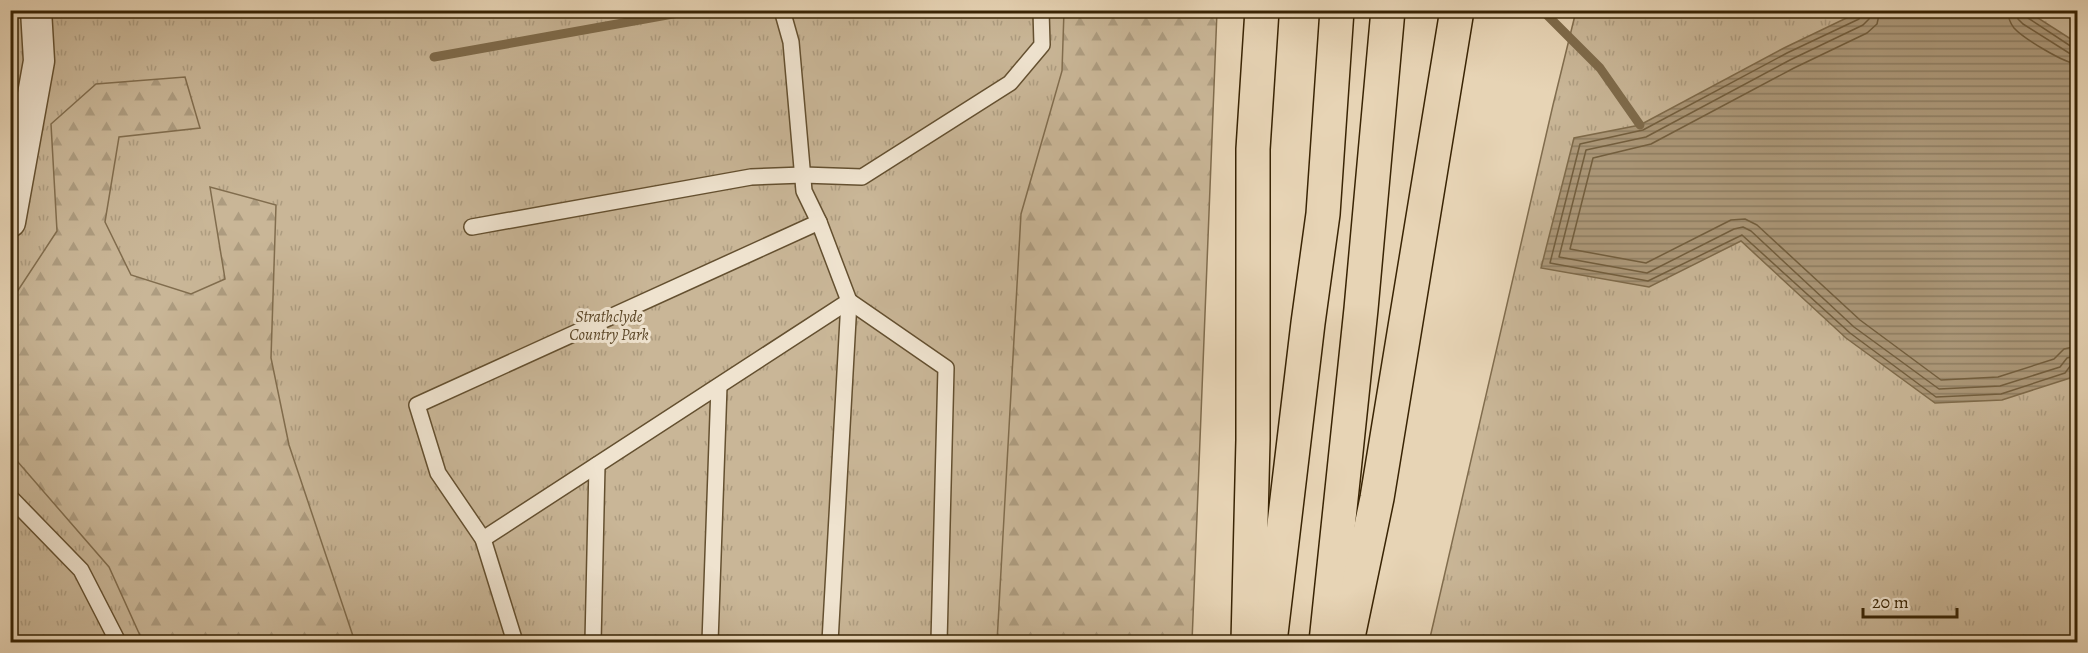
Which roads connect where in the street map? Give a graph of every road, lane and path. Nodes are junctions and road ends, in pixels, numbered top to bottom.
1 (36, 10) edge
2 (782, 10) edge
3 (1041, 10) edge
4 (1262, 10) edge
5 (1337, 10) edge
6 (1388, 10) edge
7 (1457, 10) edge
8 (803, 175) junction
9 (10, 222) edge
10 (819, 222) junction
11 (472, 227) dead end
12 (849, 301) junction
13 (719, 386) junction
14 (597, 465) junction
15 (10, 497) edge
16 (483, 539) junction
17 (118, 642) edge
18 (515, 642) edge
19 (593, 642) edge
20 (710, 642) edge
21 (830, 642) edge
22 (939, 642) edge
23 (1248, 642) edge
24 (1270, 642) edge
25 (1326, 642) edge
26 (1347, 642) edge

1 - 9 street
2 - 8 lane
3 - 8 lane
4 - 23 highway
5 - 24 highway
6 - 25 highway
7 - 26 highway
8 - 10 lane
8 - 11 lane
10 - 12 lane
10 - 16 lane
12 - 13 lane
12 - 21 lane
12 - 22 lane
13 - 14 lane
13 - 20 lane
14 - 16 lane
14 - 19 lane
15 - 17 lane
16 - 18 lane

